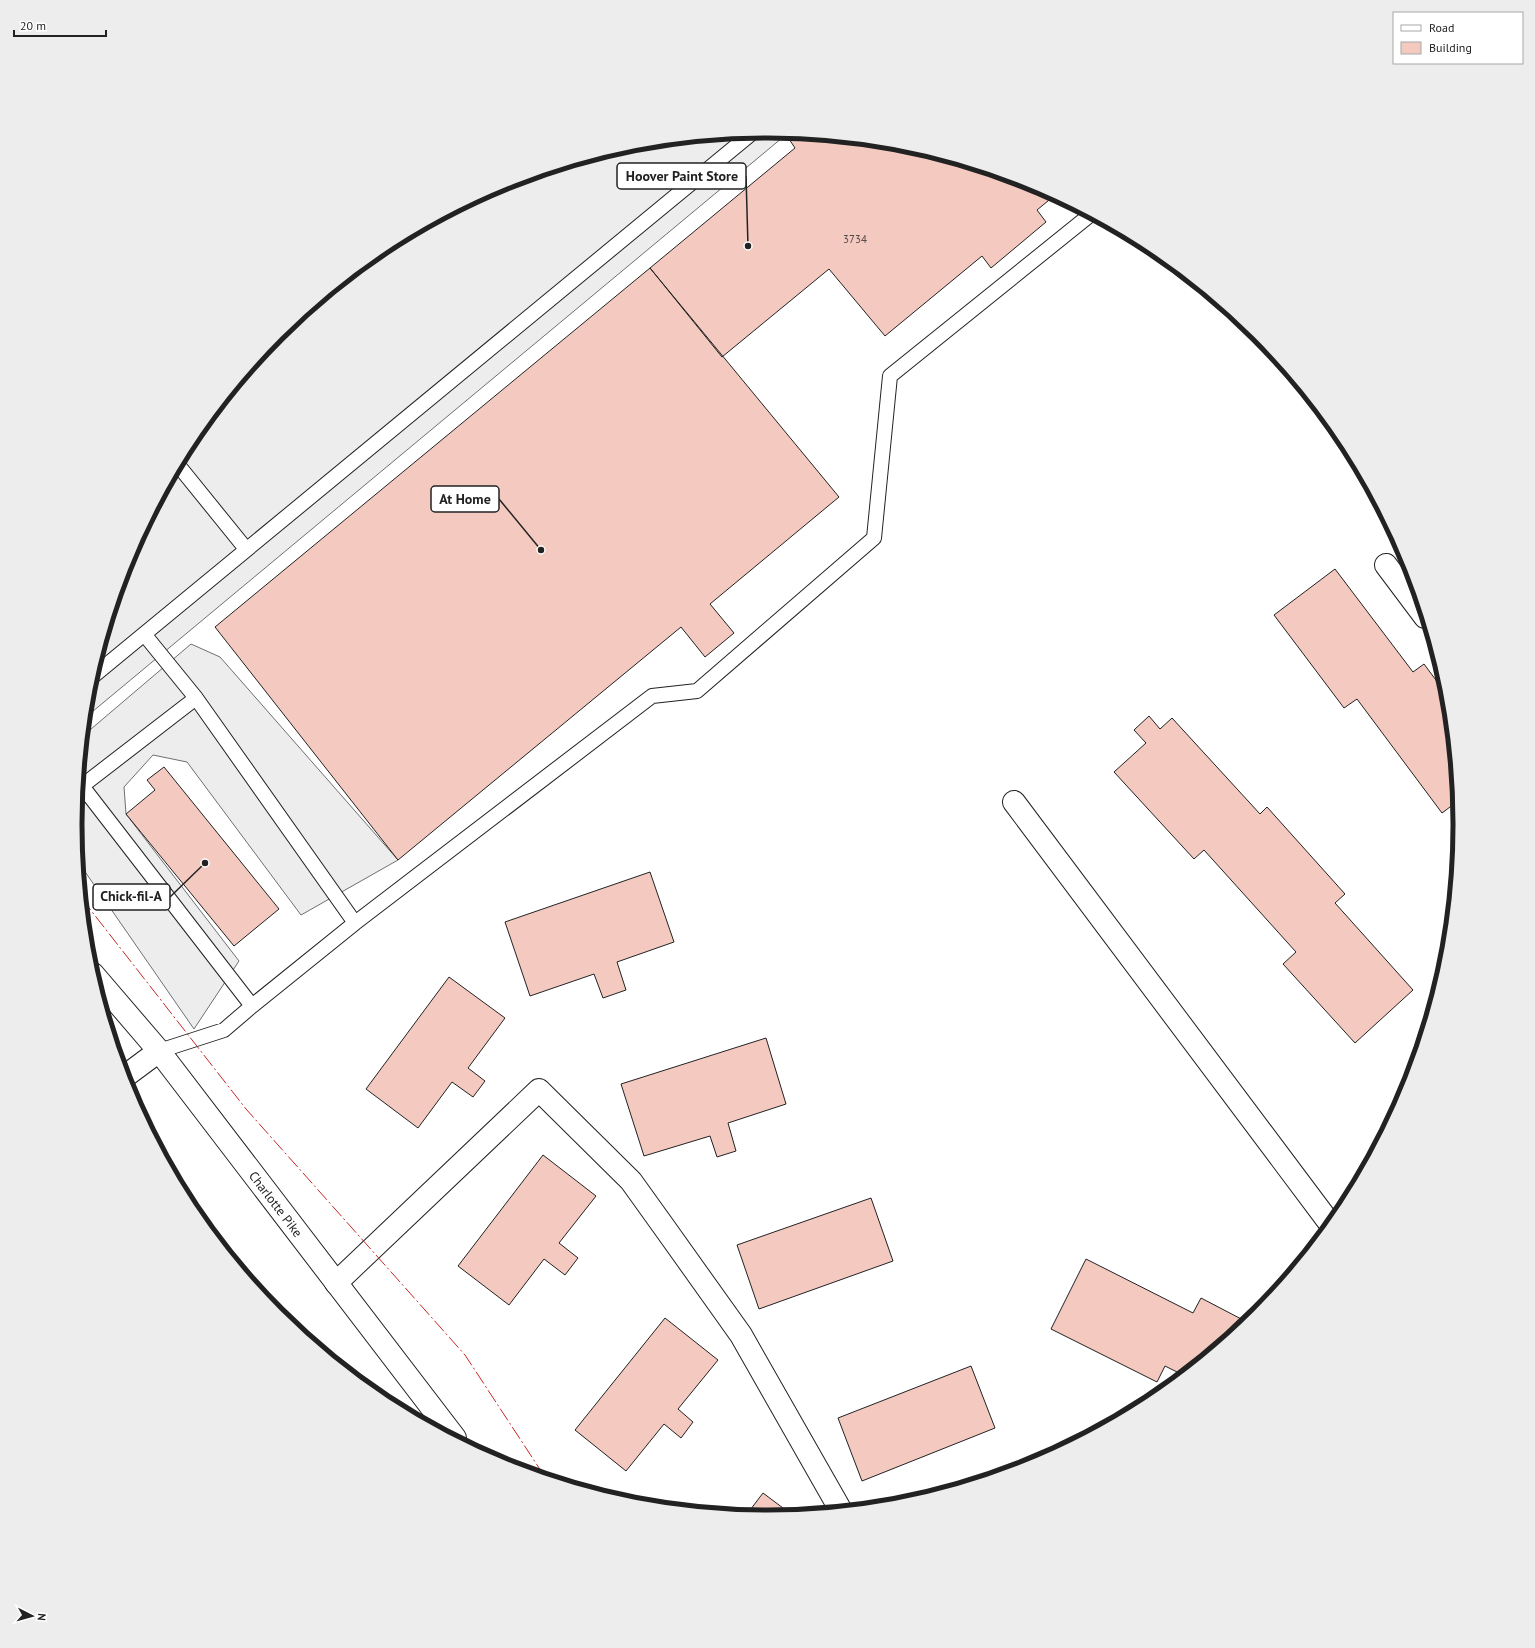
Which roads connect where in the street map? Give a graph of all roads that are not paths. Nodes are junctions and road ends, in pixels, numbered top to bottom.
1 (745, 139) edge
2 (1087, 218) edge
3 (181, 469) edge
4 (246, 549) junction
5 (1386, 565) dead end
6 (1418, 608) edge
7 (144, 634) junction
8 (100, 670) edge
9 (196, 698) junction
10 (83, 783) edge
11 (83, 786) edge
12 (1014, 802) dead end
13 (355, 923) junction
14 (101, 983) edge
15 (252, 1006) junction
16 (159, 1050) junction
17 (129, 1073) edge
18 (1327, 1219) edge
19 (336, 1283) junction
20 (450, 1431) edge
21 (838, 1506) edge

1 - 4 lane
2 - 13 lane
3 - 4 lane
4 - 7 lane
5 - 6 street
7 - 8 lane
7 - 9 lane
9 - 10 lane
9 - 13 lane
11 - 15 lane
12 - 18 street
13 - 15 lane
14 - 16 street, Charlotte Pike
15 - 16 lane
16 - 17 street
16 - 19 street, Charlotte Pike
19 - 20 street, Charlotte Pike
19 - 21 street

